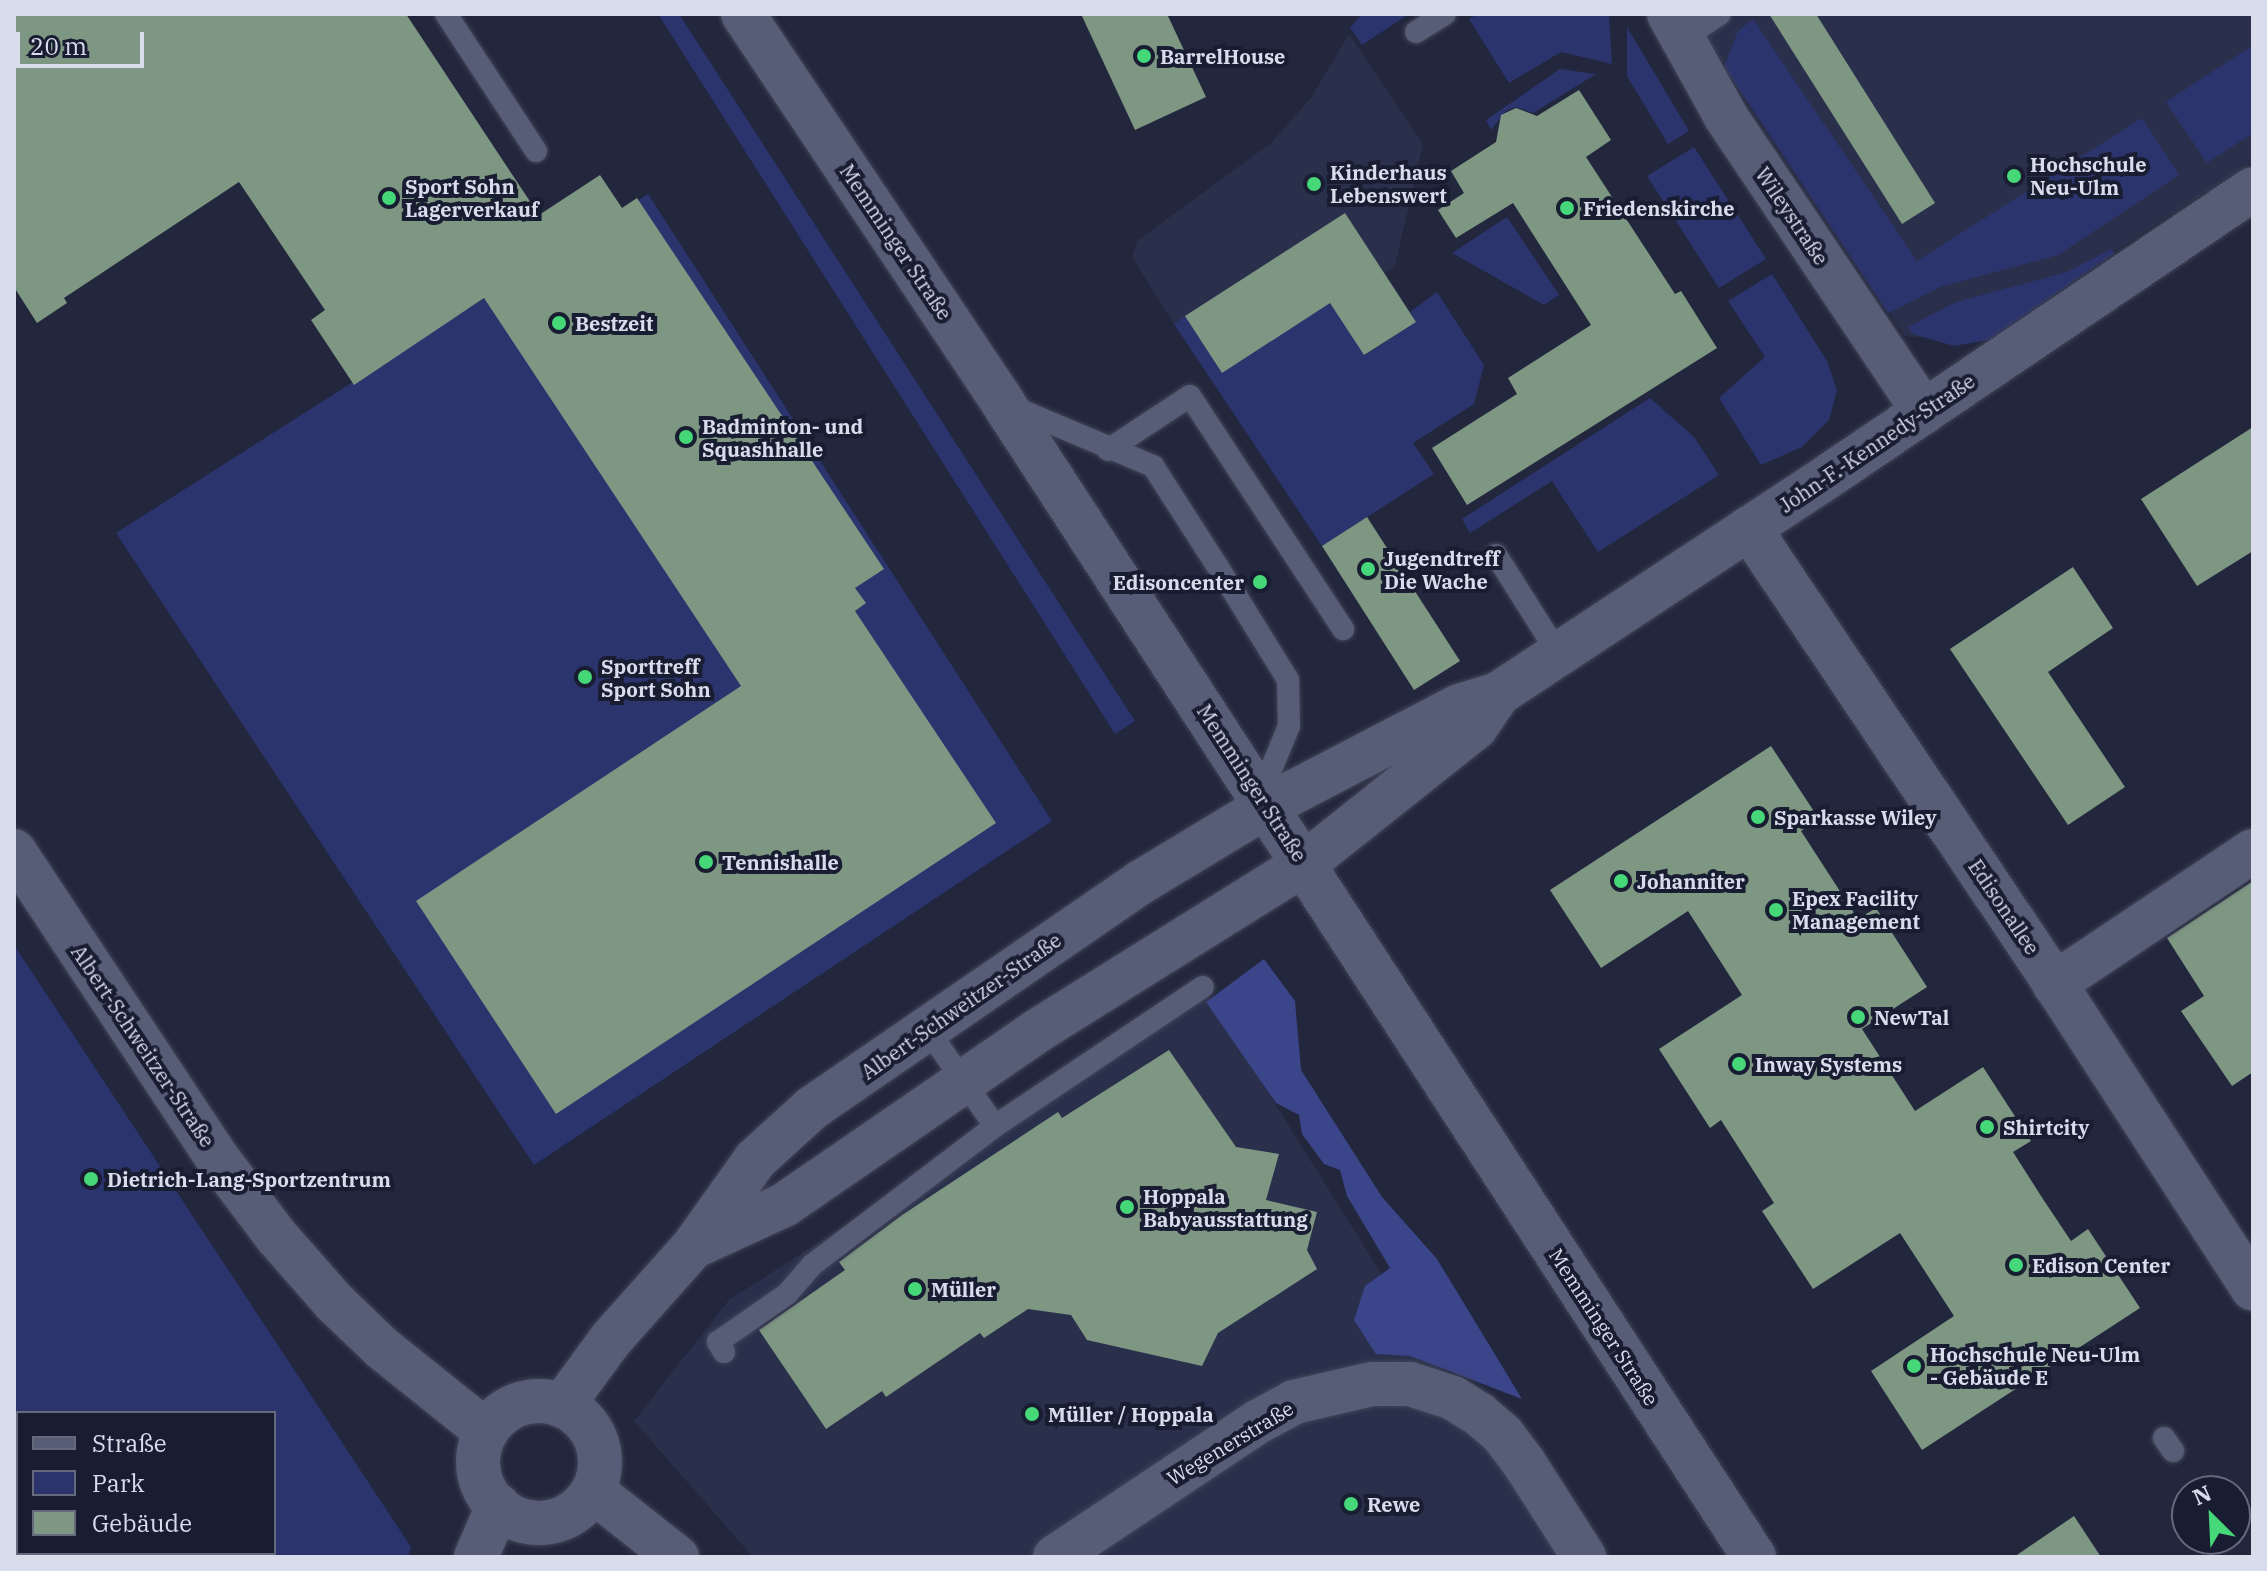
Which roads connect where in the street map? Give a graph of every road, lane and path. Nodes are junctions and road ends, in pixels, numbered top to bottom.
1 (446, 14) edge
2 (743, 14) edge
3 (1445, 14) edge
4 (1720, 14) edge
5 (1676, 26) edge
6 (1416, 32) dead end
7 (536, 151) dead end
8 (2253, 189) edge
9 (1003, 403) junction
10 (1924, 412) junction
11 (1108, 450) junction
12 (1749, 528) junction
13 (1496, 555) dead end
14 (1343, 629) dead end
15 (1558, 653) junction
16 (1498, 694) junction
17 (1263, 801) junction
18 (14, 851) edge
19 (2253, 851) edge
20 (1304, 864) junction
21 (2054, 984) junction
22 (1203, 987) dead end
23 (927, 1029) junction
24 (963, 1080) junction
25 (995, 1126) junction
26 (693, 1247) junction
27 (2253, 1289) edge
28 (724, 1352) dead end
29 (562, 1406) junction
30 (487, 1432) junction
31 (593, 1491) junction
32 (498, 1506) junction
33 (476, 1557) edge
34 (677, 1557) edge
35 (1055, 1557) edge
36 (1584, 1557) edge
37 (1754, 1557) edge

1 - 7 lane
2 - 9 street, Memminger Straße
3 - 6 lane
4 - 5 lane
5 - 10 street, Wileystraße
8 - 10 street, John-F.-Kennedy-Straße
9 - 11 lane
9 - 17 street, Memminger Straße
10 - 12 street, John-F.-Kennedy-Straße
11 - 14 lane
11 - 17 lane
12 - 15 street, John-F.-Kennedy-Straße
12 - 21 street, Edisonallee
13 - 15 lane
15 - 16 street, John-F.-Kennedy-Straße
16 - 17 street, John-F.-Kennedy-Straße
16 - 20 street, John-F.-Kennedy-Straße
17 - 20 street, Memminger Straße
17 - 23 street, Albert-Schweitzer-Straße
18 - 30 street, Albert-Schweitzer-Straße
19 - 21 street
20 - 24 street, Albert-Schweitzer-Straße
20 - 37 street, Memminger Straße
21 - 27 street, Edisonallee
22 - 25 lane
23 - 24 lane
23 - 26 street, Albert-Schweitzer-Straße
24 - 25 lane
24 - 26 street, Albert-Schweitzer-Straße
25 - 28 lane
26 - 29 street, Albert-Schweitzer-Straße
29 - 30 street
29 - 31 street
30 - 32 street
31 - 32 street
31 - 34 street
32 - 33 street
35 - 36 street, Wegenerstraße

